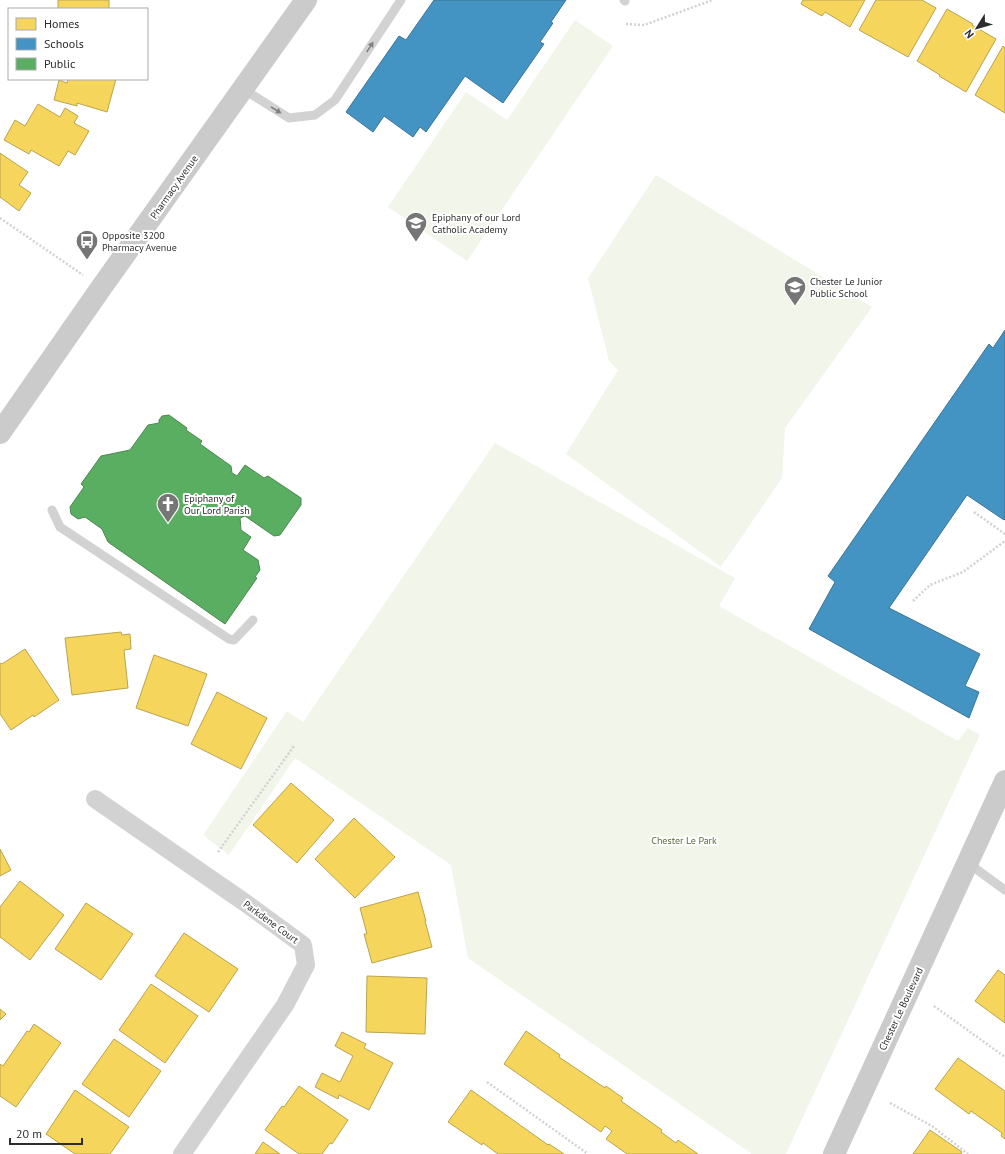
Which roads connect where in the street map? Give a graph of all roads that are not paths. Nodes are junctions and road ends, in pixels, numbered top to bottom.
1 (306, 0) edge
2 (401, 0) edge
3 (243, 89) junction
4 (0, 433) edge
5 (52, 510) dead end
6 (253, 620) dead end
7 (1005, 781) edge
8 (95, 799) dead end
9 (968, 863) junction
10 (1005, 890) edge
11 (182, 1154) edge
12 (834, 1154) edge

1 - 3 street, Pharmacy Avenue
3 -> 2 lane
3 - 4 street, Pharmacy Avenue
5 - 6 lane
7 - 9 street, Chester Le Boulevard
8 - 11 street, Parkdene Court
9 - 10 lane
9 - 12 street, Chester Le Boulevard

